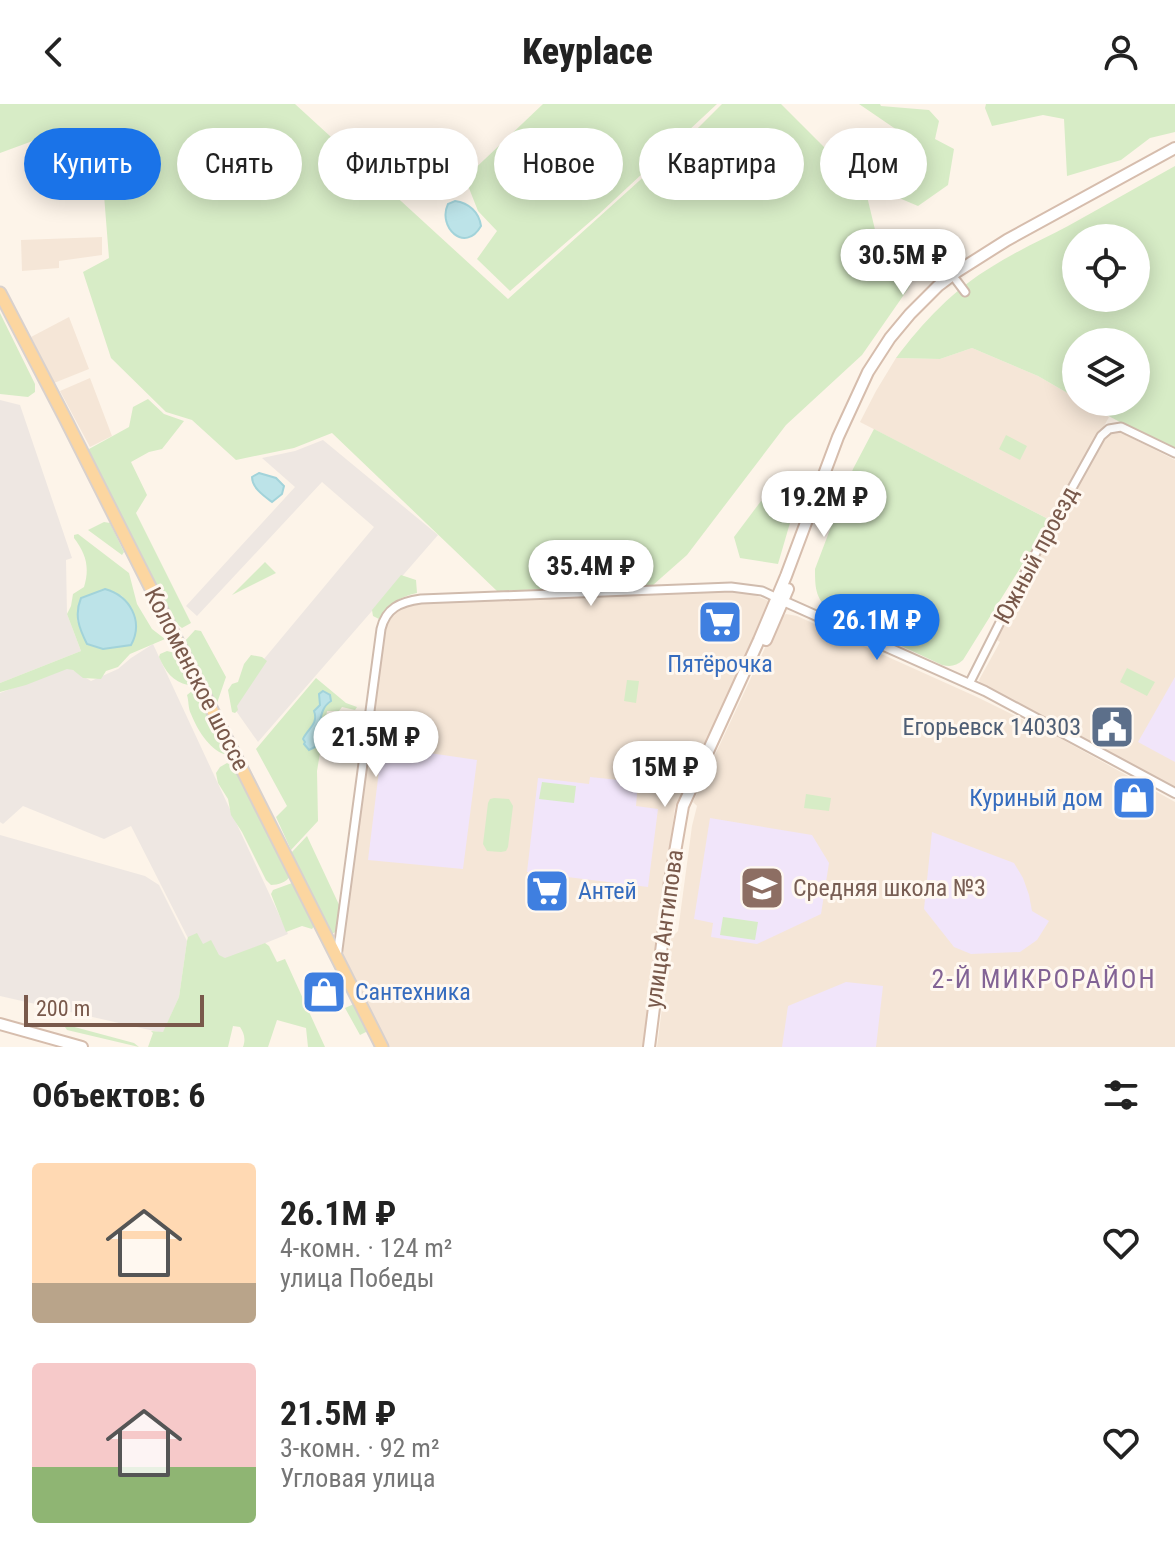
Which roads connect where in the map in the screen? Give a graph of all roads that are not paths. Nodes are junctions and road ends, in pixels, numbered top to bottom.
1 (1175, 148) edge
2 (1175, 156) edge
3 (956, 280) junction
4 (965, 292) dead end
5 (0, 293) edge
6 (1175, 453) edge
7 (780, 599) junction
8 (969, 684) junction
9 (1175, 793) edge
10 (337, 959) junction
11 (0, 1024) edge
12 (0, 1032) edge
13 (56, 1047) edge
14 (82, 1047) edge
15 (382, 1047) edge
16 (649, 1047) edge
17 (655, 1047) edge

1 - 7 main road, улица Антипова
2 - 3 main road, улица Антипова
3 - 4 street
3 - 7 main road, улица Антипова
5 - 10 main road, Коломенское шоссе
6 - 8 street, Южный проезд
7 - 8 street
7 - 10 street
7 - 16 main road, улица Антипова
7 - 17 main road, улица Антипова
8 - 9 street
10 - 15 main road, Коломенское шоссе
11 - 14 main road
12 - 13 main road

